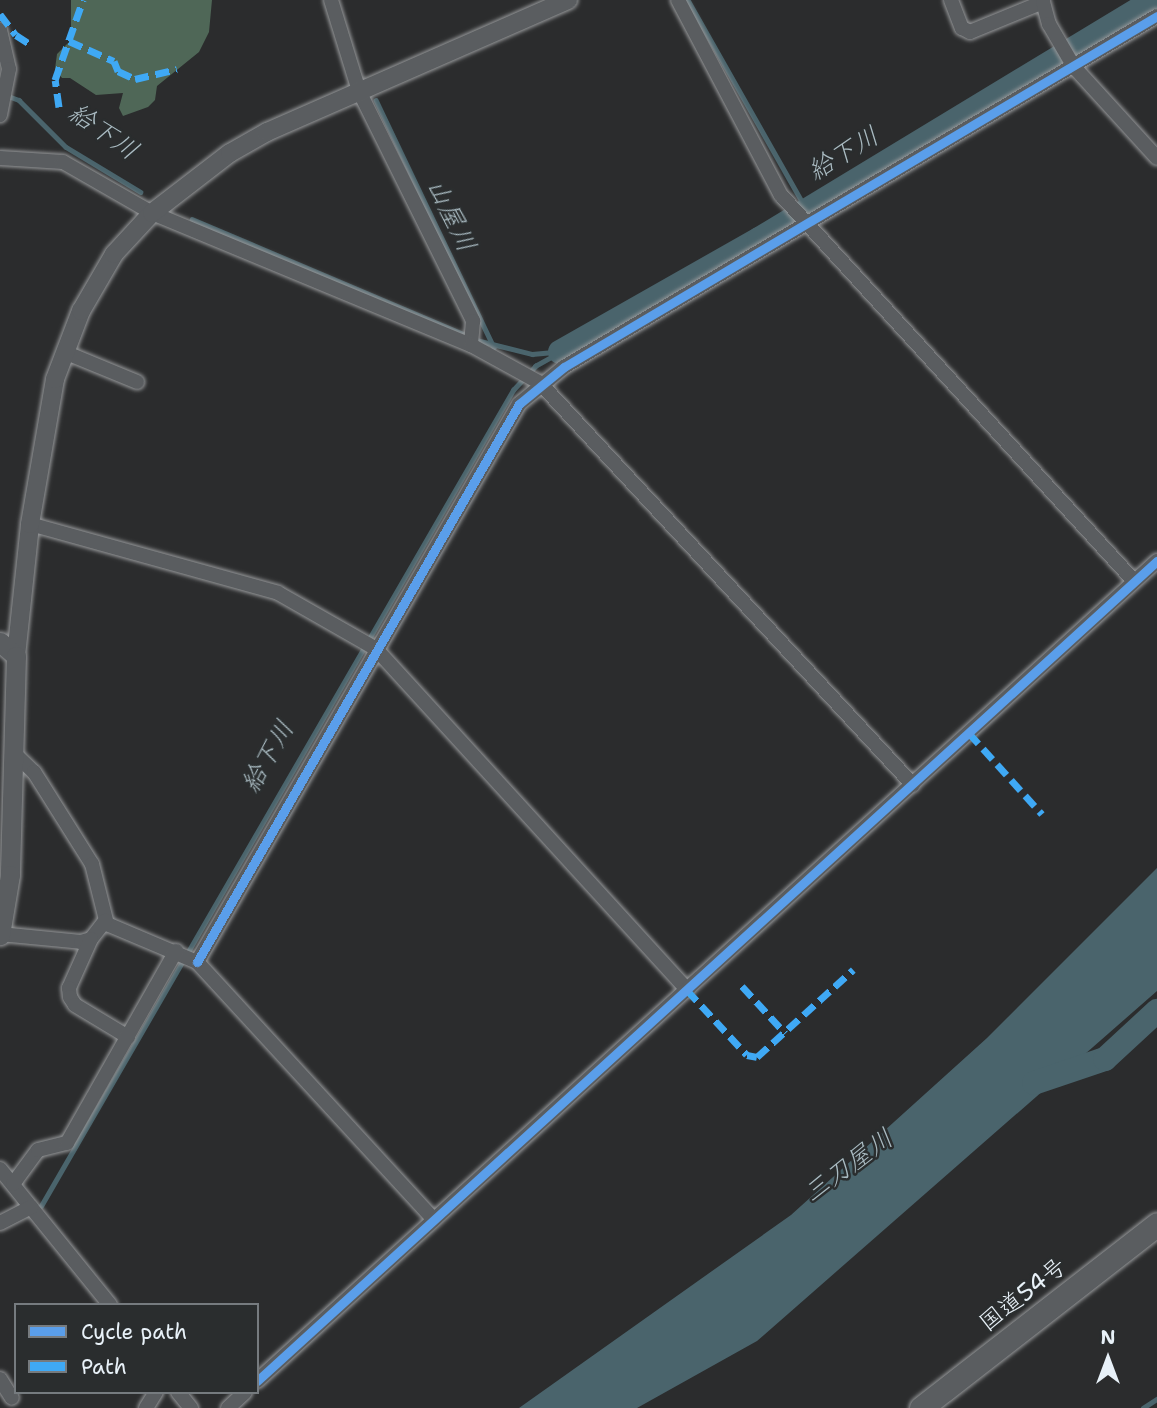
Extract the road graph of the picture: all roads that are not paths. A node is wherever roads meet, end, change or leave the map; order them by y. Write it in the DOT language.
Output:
graph roads {
  1 [pos="331,0"];
  2 [pos="678,0"];
  3 [pos="951,0"];
  4 [pos="565,1"];
  5 [pos="1044,1"];
  6 [pos="1157,16"];
  7 [pos="0,30"];
  8 [pos="1074,67"];
  9 [pos="359,91"];
  10 [pos="3,102"];
  11 [pos="0,158"];
  12 [pos="1157,158"];
  13 [pos="152,213"];
  14 [pos="806,222"];
  15 [pos="473,340"];
  16 [pos="64,352"];
  17 [pos="137,382"];
  18 [pos="537,382"];
  19 [pos="30,524"];
  20 [pos="1157,561"];
  21 [pos="1134,581"];
  22 [pos="0,642"];
  23 [pos="370,645"];
  24 [pos="16,656"];
  25 [pos="14,753"];
  26 [pos="913,785"];
  27 [pos="104,921"];
  28 [pos="0,934"];
  29 [pos="91,939"];
  30 [pos="186,956"];
  31 [pos="687,990"];
  32 [pos="128,1037"];
  33 [pos="0,1169"];
  34 [pos="13,1184"];
  35 [pos="31,1207"];
  36 [pos="434,1220"];
  37 [pos="0,1223"];
  38 [pos="1157,1224"];
  39 [pos="108,1303"];
  40 [pos="0,1379"];
  41 [pos="259,1379"];
  42 [pos="180,1394"];
  43 [pos="243,1394"];
  44 [pos="12,1398"];
  45 [pos="191,1408"];
  46 [pos="228,1408"];
  47 [pos="921,1408"];
  1 -- 9 [label="street"];
  2 -- 14 [label="street"];
  3 -- 5 [label="street"];
  4 -- 9 [label="street"];
  5 -- 8 [label="street"];
  6 -- 8 [label="street"];
  7 -- 10 [label="street"];
  8 -- 12 [label="street"];
  8 -- 14 [label="street"];
  9 -- 13 [label="street"];
  9 -- 15 [label="street"];
  11 -- 13 [label="street"];
  13 -- 15 [label="street"];
  13 -- 16 [label="street"];
  14 -- 18 [label="street"];
  14 -- 21 [label="street"];
  15 -- 18 [label="street"];
  16 -- 17 [label="street"];
  16 -- 19 [label="street"];
  18 -- 23 [label="street"];
  18 -- 26 [label="street"];
  19 -- 23 [label="street"];
  19 -- 24 [label="street"];
  20 -- 21 [label="street"];
  21 -- 26 [label="street"];
  22 -- 24 [label="main road"];
  23 -- 30 [label="street"];
  23 -- 31 [label="street"];
  24 -- 25 [label="main road"];
  25 -- 27 [label="street"];
  25 -- 28 [label="main road"];
  26 -- 31 [label="street"];
  27 -- 29 [label="street"];
  27 -- 30 [label="street"];
  28 -- 29 [label="street"];
  29 -- 32 [label="street"];
  30 -- 32 [label="street"];
  30 -- 36 [label="street"];
  31 -- 36 [label="street"];
  32 -- 34 [label="street"];
  33 -- 34 [label="street"];
  34 -- 35 [label="street"];
  35 -- 37 [label="street"];
  35 -- 39 [label="street"];
  36 -- 41 [label="street"];
  38 -- 47 [label="highway, 国道54号"];
  40 -- 44 [label="street"];
  42 -- 45 [label="street"];
  43 -- 46 [label="street"];
}
